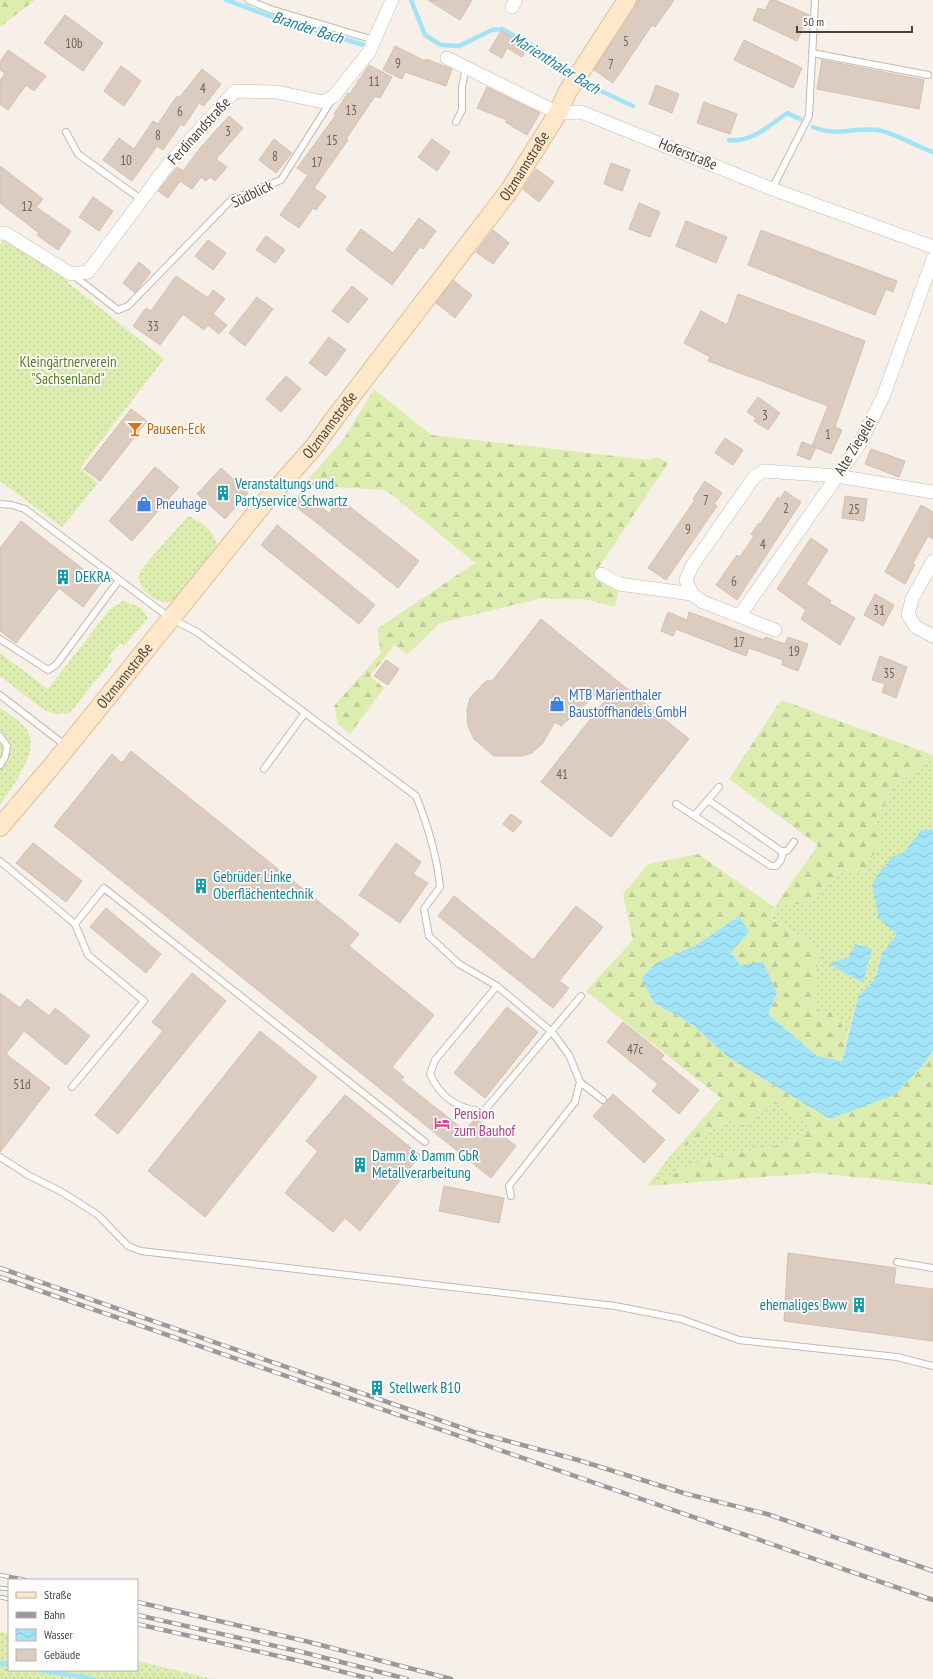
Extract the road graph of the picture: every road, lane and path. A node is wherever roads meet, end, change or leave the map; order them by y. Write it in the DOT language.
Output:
graph roads {
  1 [pos="248,0"];
  2 [pos="392,0"];
  3 [pos="627,0"];
  4 [pos="815,0"];
  5 [pos="374,40"];
  6 [pos="812,53"];
  7 [pos="447,58"];
  8 [pos="466,67"];
  9 [pos="928,75"];
  10 [pos="334,96"];
  11 [pos="558,112"];
  12 [pos="456,122"];
  13 [pos="66,132"];
  14 [pos="772,189"];
  15 [pos="142,200"];
  16 [pos="0,233"];
  17 [pos="933,247"];
  18 [pos="933,259"];
  19 [pos="71,274"];
  20 [pos="837,476"];
  21 [pos="933,492"];
  22 [pos="0,504"];
  23 [pos="933,560"];
  24 [pos="601,574"];
  25 [pos="119,580"];
  26 [pos="692,594"];
  27 [pos="740,615"];
  28 [pos="170,618"];
  29 [pos="775,630"];
  30 [pos="933,636"];
  31 [pos="0,639"];
  32 [pos="0,695"];
  33 [pos="305,714"];
  34 [pos="0,736"];
  35 [pos="67,747"];
  36 [pos="0,765"];
  37 [pos="264,769"];
  38 [pos="719,787"];
  39 [pos="708,800"];
  40 [pos="676,804"];
  41 [pos="694,816"];
  42 [pos="0,828"];
  43 [pos="794,842"];
  44 [pos="784,852"];
  45 [pos="0,861"];
  46 [pos="74,924"];
  47 [pos="497,986"];
  48 [pos="581,996"];
  49 [pos="552,1032"];
  50 [pos="580,1082"];
  51 [pos="72,1087"];
  52 [pos="603,1100"];
  53 [pos="425,1142"];
  54 [pos="0,1157"];
  55 [pos="511,1196"];
  56 [pos="897,1262"];
  57 [pos="933,1268"];
  58 [pos="933,1366"];
  1 -- 5 [label="lane"];
  2 -- 5 [label="street"];
  3 -- 11 [label="main road, Olzmannstraße"];
  4 -- 6 [label="lane"];
  5 -- 10 [label="street"];
  6 -- 9 [label="lane"];
  6 -- 14 [label="lane"];
  7 -- 8 [label="street, Hoferstraße"];
  8 -- 11 [label="street, Hoferstraße"];
  8 -- 12 [label="lane"];
  10 -- 15 [label="street, Ferdinandstraße"];
  10 -- 19 [label="lane, Südblick"];
  11 -- 14 [label="street, Hoferstraße"];
  11 -- 28 [label="main road, Olzmannstraße"];
  13 -- 15 [label="lane"];
  14 -- 17 [label="street, Hoferstraße"];
  15 -- 19 [label="street, Ferdinandstraße"];
  16 -- 19 [label="street"];
  18 -- 20 [label="street, Alte Ziegelei"];
  20 -- 21 [label="street"];
  20 -- 26 [label="street"];
  20 -- 27 [label="street, Alte Ziegelei"];
  22 -- 25 [label="lane"];
  23 -- 30 [label="street"];
  24 -- 26 [label="street"];
  25 -- 28 [label="lane"];
  25 -- 31 [label="lane"];
  26 -- 27 [label="street"];
  27 -- 29 [label="street"];
  28 -- 33 [label="lane"];
  28 -- 35 [label="main road, Olzmannstraße"];
  32 -- 35 [label="lane"];
  33 -- 37 [label="lane"];
  33 -- 47 [label="lane"];
  34 -- 36 [label="lane"];
  35 -- 42 [label="main road, Olzmannstraße"];
  38 -- 39 [label="lane"];
  39 -- 41 [label="lane"];
  39 -- 44 [label="lane"];
  40 -- 41 [label="lane"];
  41 -- 44 [label="lane"];
  43 -- 44 [label="lane"];
  45 -- 46 [label="lane"];
  46 -- 51 [label="lane"];
  46 -- 53 [label="lane"];
  47 -- 49 [label="lane"];
  47 -- 49 [label="lane"];
  48 -- 49 [label="lane"];
  49 -- 50 [label="lane"];
  50 -- 52 [label="lane"];
  50 -- 55 [label="lane"];
  54 -- 58 [label="lane"];
  56 -- 57 [label="lane"];
}
